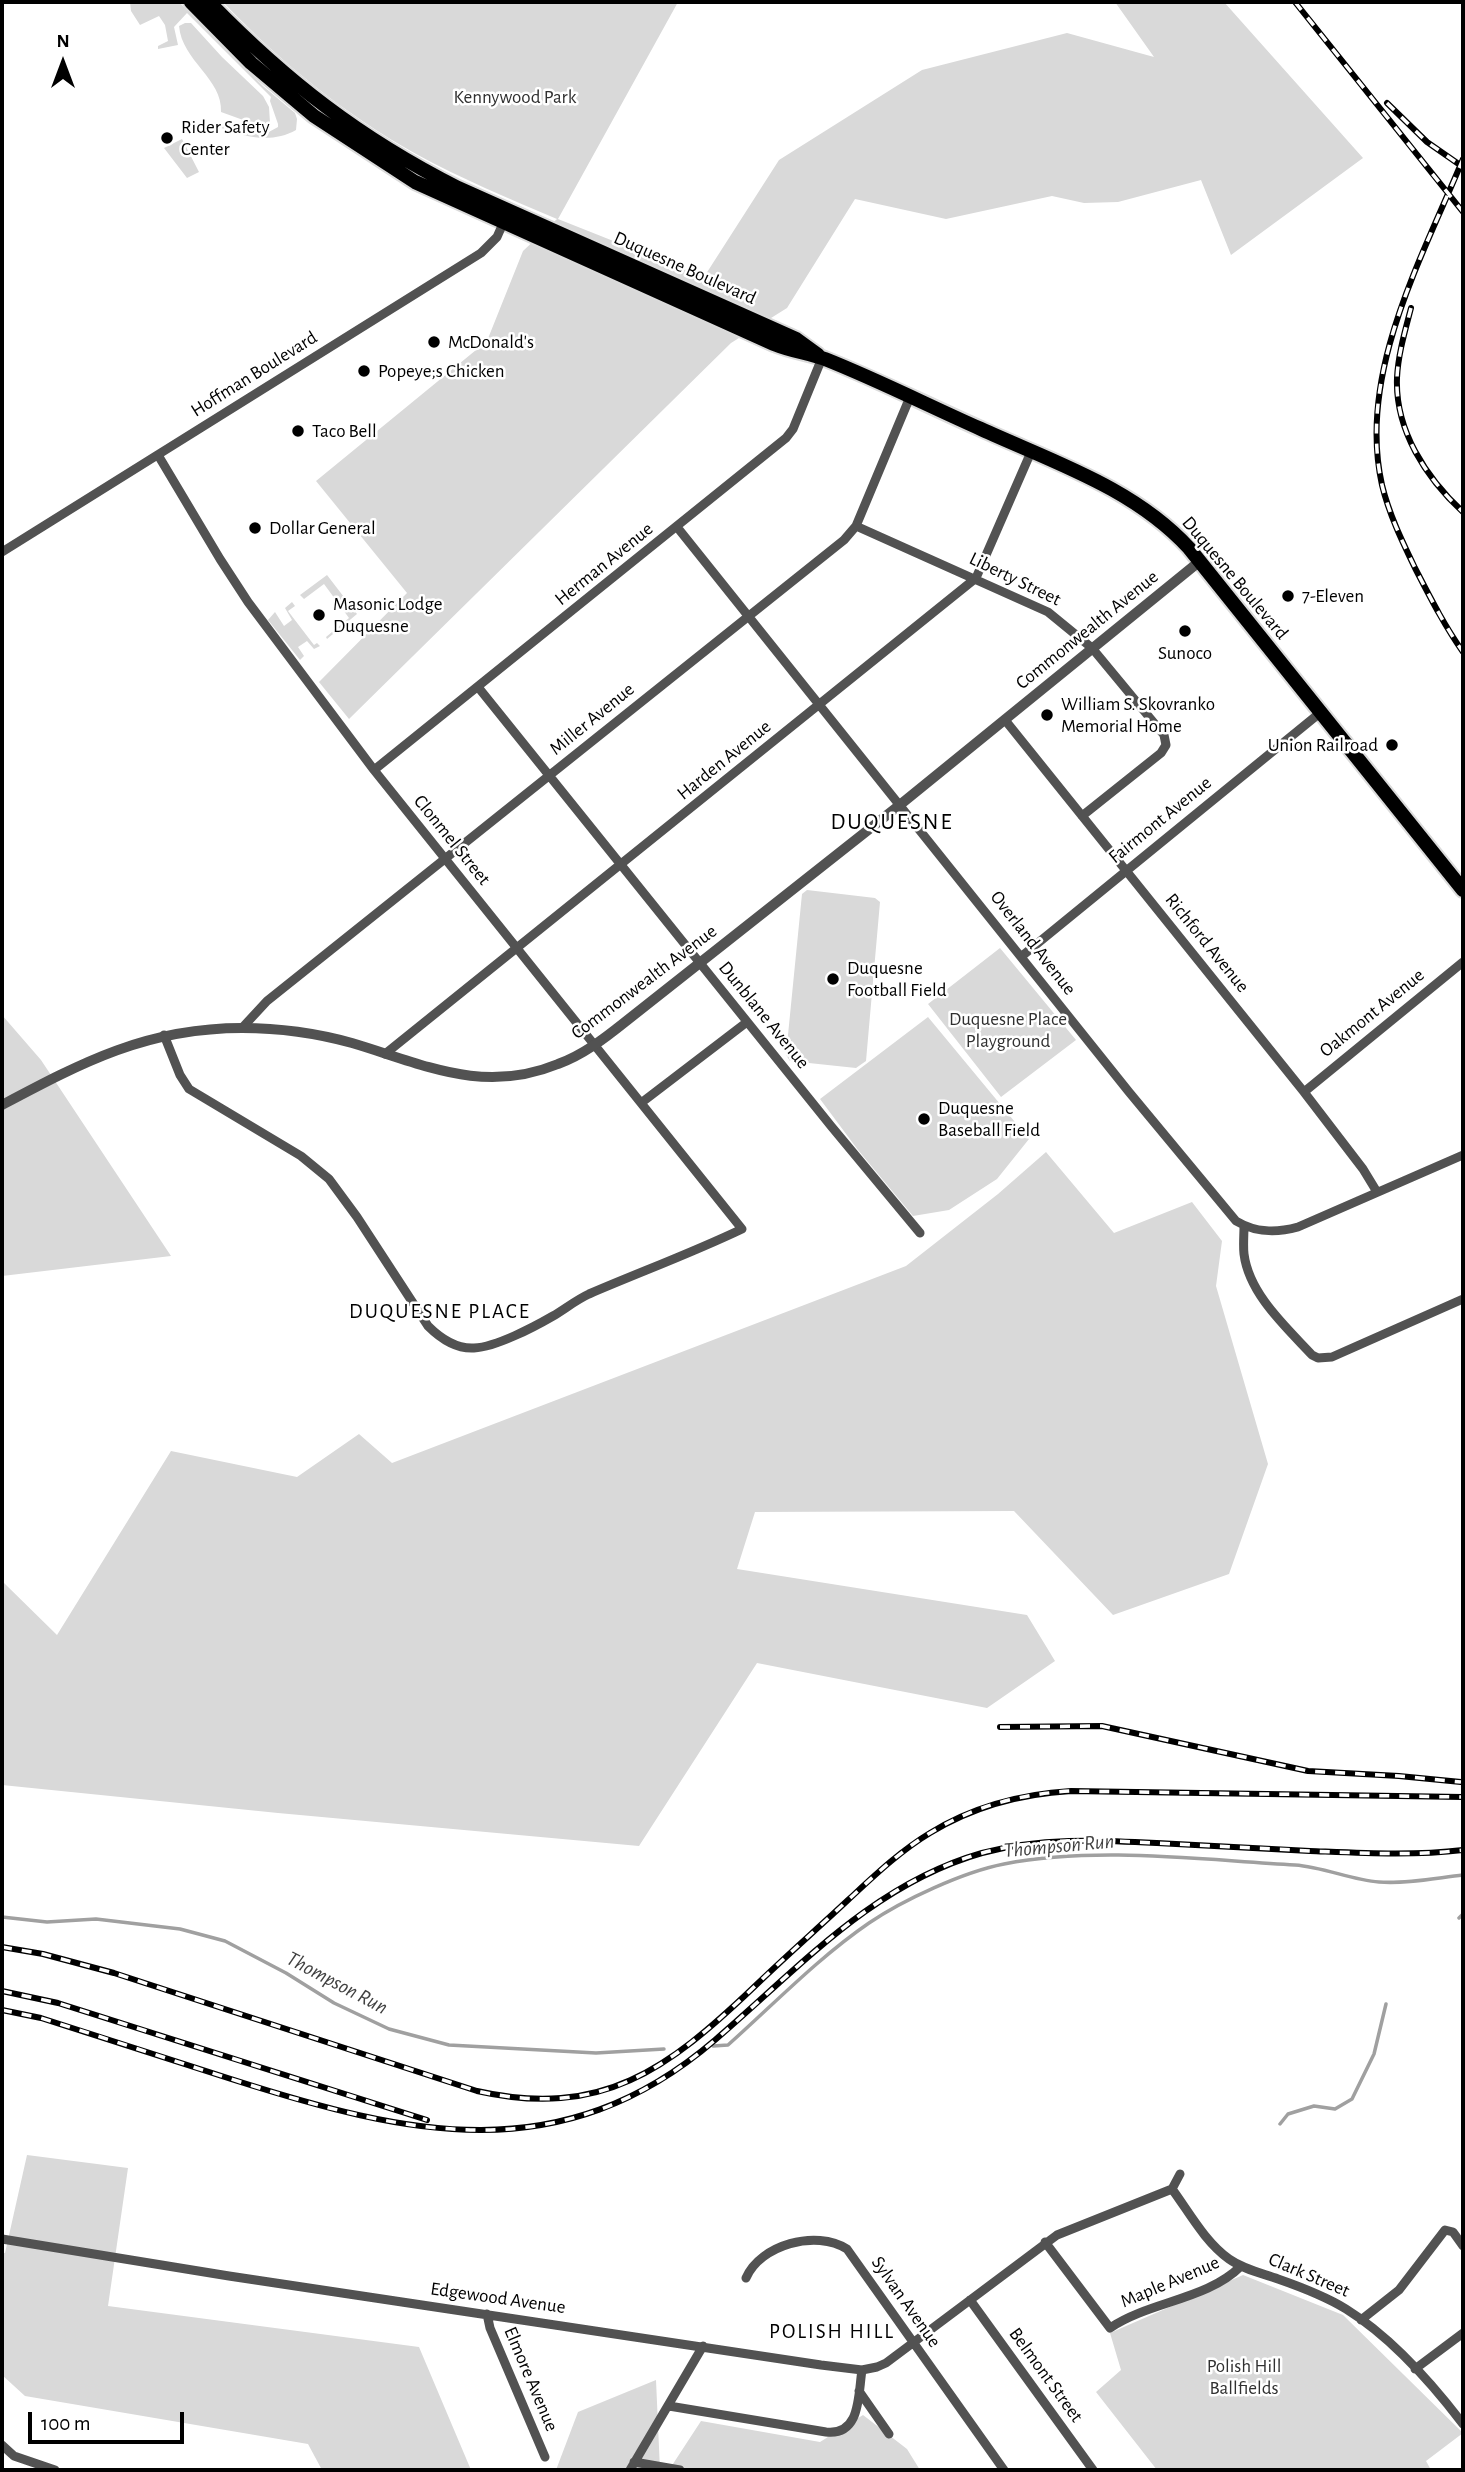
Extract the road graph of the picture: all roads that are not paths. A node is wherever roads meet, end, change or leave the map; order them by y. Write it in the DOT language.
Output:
graph roads {
  1 [pos="191,2"];
  2 [pos="209,2"];
  3 [pos="506,217"];
  4 [pos="822,358"];
  5 [pos="909,397"];
  6 [pos="1031,452"];
  7 [pos="158,455"];
  8 [pos="856,526"];
  9 [pos="677,527"];
  10 [pos="2,552"];
  11 [pos="1200,561"];
  12 [pos="976,578"];
  13 [pos="748,615"];
  14 [pos="1092,648"];
  15 [pos="478,687"];
  16 [pos="821,705"];
  17 [pos="1321,712"];
  18 [pos="1005,720"];
  19 [pos="374,770"];
  20 [pos="549,776"];
  21 [pos="901,804"];
  22 [pos="1082,816"];
  23 [pos="445,860"];
  24 [pos="621,864"];
  25 [pos="1125,870"];
  26 [pos="1463,890"];
  27 [pos="517,947"];
  28 [pos="1021,956"];
  29 [pos="700,962"];
  30 [pos="1463,962"];
  31 [pos="747,1022"];
  32 [pos="242,1028"];
  33 [pos="164,1035"];
  34 [pos="595,1044"];
  35 [pos="385,1054"];
  36 [pos="1304,1092"];
  37 [pos="641,1103"];
  38 [pos="2,1105"];
  39 [pos="1463,1155"];
  40 [pos="1377,1192"];
  41 [pos="1244,1226"];
  42 [pos="920,1233"];
  43 [pos="1463,1299"];
  44 [pos="1180,2174"];
  45 [pos="1171,2189"];
  46 [pos="2,2239"];
  47 [pos="1045,2242"];
  48 [pos="1463,2246"];
  49 [pos="1241,2266"];
  50 [pos="746,2278"];
  51 [pos="970,2300"];
  52 [pos="487,2314"];
  53 [pos="1361,2320"];
  54 [pos="1463,2333"];
  55 [pos="913,2343"];
  56 [pos="703,2346"];
  57 [pos="1415,2369"];
  58 [pos="862,2370"];
  59 [pos="859,2391"];
  60 [pos="669,2406"];
  61 [pos="1463,2424"];
  62 [pos="889,2434"];
  63 [pos="2,2445"];
  64 [pos="545,2457"];
  65 [pos="632,2466"];
  66 [pos="55,2470"];
  67 [pos="680,2470"];
  68 [pos="1004,2470"];
  69 [pos="1093,2470"];
  1 -- 3 [label="main road"];
  2 -- 3 [label="main road"];
  3 -- 4 [label="main road, Duquesne Boulevard"];
  3 -- 7 [label="street, Hoffman Boulevard"];
  4 -- 5 [label="main road, Duquesne Boulevard"];
  4 -- 9 [label="street, Herman Avenue"];
  5 -- 6 [label="main road, Duquesne Boulevard"];
  5 -- 8 [label="street, Miller Avenue"];
  6 -- 11 [label="main road, Duquesne Boulevard"];
  6 -- 12 [label="street, Harden Avenue"];
  7 -- 10 [label="street, Hoffman Boulevard"];
  7 -- 19 [label="street, Clonmel Street"];
  8 -- 12 [label="street, Liberty Street"];
  8 -- 13 [label="street, Miller Avenue"];
  9 -- 13 [label="street, Overland Avenue"];
  9 -- 15 [label="street, Herman Avenue"];
  11 -- 14 [label="street, Commonwealth Avenue"];
  11 -- 17 [label="main road, Duquesne Boulevard"];
  12 -- 14 [label="street, Liberty Street"];
  12 -- 16 [label="street, Harden Avenue"];
  13 -- 16 [label="street, Overland Avenue"];
  13 -- 20 [label="street, Miller Avenue"];
  14 -- 18 [label="street, Commonwealth Avenue"];
  14 -- 22 [label="street, Liberty Street"];
  15 -- 19 [label="street, Herman Avenue"];
  15 -- 20 [label="street, Dunblane Avenue"];
  16 -- 21 [label="street, Overland Avenue"];
  16 -- 24 [label="street, Harden Avenue"];
  17 -- 25 [label="street, Fairmont Avenue"];
  17 -- 26 [label="main road, Duquesne Boulevard"];
  18 -- 21 [label="street, Commonwealth Avenue"];
  18 -- 22 [label="street, Richford Avenue"];
  19 -- 23 [label="street, Clonmel Street"];
  20 -- 23 [label="street, Miller Avenue"];
  20 -- 24 [label="street, Dunblane Avenue"];
  21 -- 28 [label="street, Overland Avenue"];
  21 -- 29 [label="street, Commonwealth Avenue"];
  22 -- 25 [label="street, Richford Avenue"];
  23 -- 27 [label="street, Clonmel Street"];
  23 -- 32 [label="street, Miller Avenue"];
  24 -- 27 [label="street, Harden Avenue"];
  24 -- 29 [label="street, Dunblane Avenue"];
  25 -- 28 [label="street, Fairmont Avenue"];
  25 -- 36 [label="street, Richford Avenue"];
  27 -- 34 [label="street, Clonmel Street"];
  27 -- 35 [label="street, Harden Avenue"];
  28 -- 41 [label="street, Overland Avenue"];
  29 -- 31 [label="street, Dunblane Avenue"];
  29 -- 34 [label="street, Commonwealth Avenue"];
  30 -- 36 [label="street, Oakmont Avenue"];
  31 -- 37 [label="street"];
  31 -- 42 [label="street, Dunblane Avenue"];
  32 -- 33 [label="street, Commonwealth Avenue"];
  32 -- 35 [label="street, Commonwealth Avenue"];
  33 -- 37 [label="street, Clonmel Street"];
  33 -- 38 [label="street, Commonwealth Avenue"];
  34 -- 35 [label="street, Commonwealth Avenue"];
  34 -- 37 [label="street, Clonmel Street"];
  36 -- 40 [label="street, Richford Avenue"];
  39 -- 40 [label="street"];
  40 -- 41 [label="street"];
  41 -- 43 [label="street"];
  44 -- 45 [label="street"];
  45 -- 47 [label="street"];
  45 -- 49 [label="street, Clark Street"];
  46 -- 52 [label="street, Edgewood Avenue"];
  47 -- 49 [label="street, Maple Avenue"];
  47 -- 51 [label="street"];
  48 -- 53 [label="street"];
  49 -- 53 [label="street, Clark Street"];
  50 -- 55 [label="street, Sylvan Avenue"];
  51 -- 55 [label="street"];
  51 -- 69 [label="street, Belmont Street"];
  52 -- 56 [label="street, Edgewood Avenue"];
  52 -- 64 [label="street, Elmore Avenue"];
  53 -- 57 [label="street, Clark Street"];
  54 -- 57 [label="street"];
  55 -- 58 [label="street"];
  55 -- 68 [label="street, Sylvan Avenue"];
  56 -- 58 [label="street, Edgewood Avenue"];
  56 -- 60 [label="street"];
  57 -- 61 [label="street, Clark Street"];
  58 -- 59 [label="street"];
  59 -- 60 [label="street"];
  59 -- 62 [label="street"];
  60 -- 65 [label="street"];
  63 -- 66 [label="street"];
  65 -- 67 [label="street"];
}
